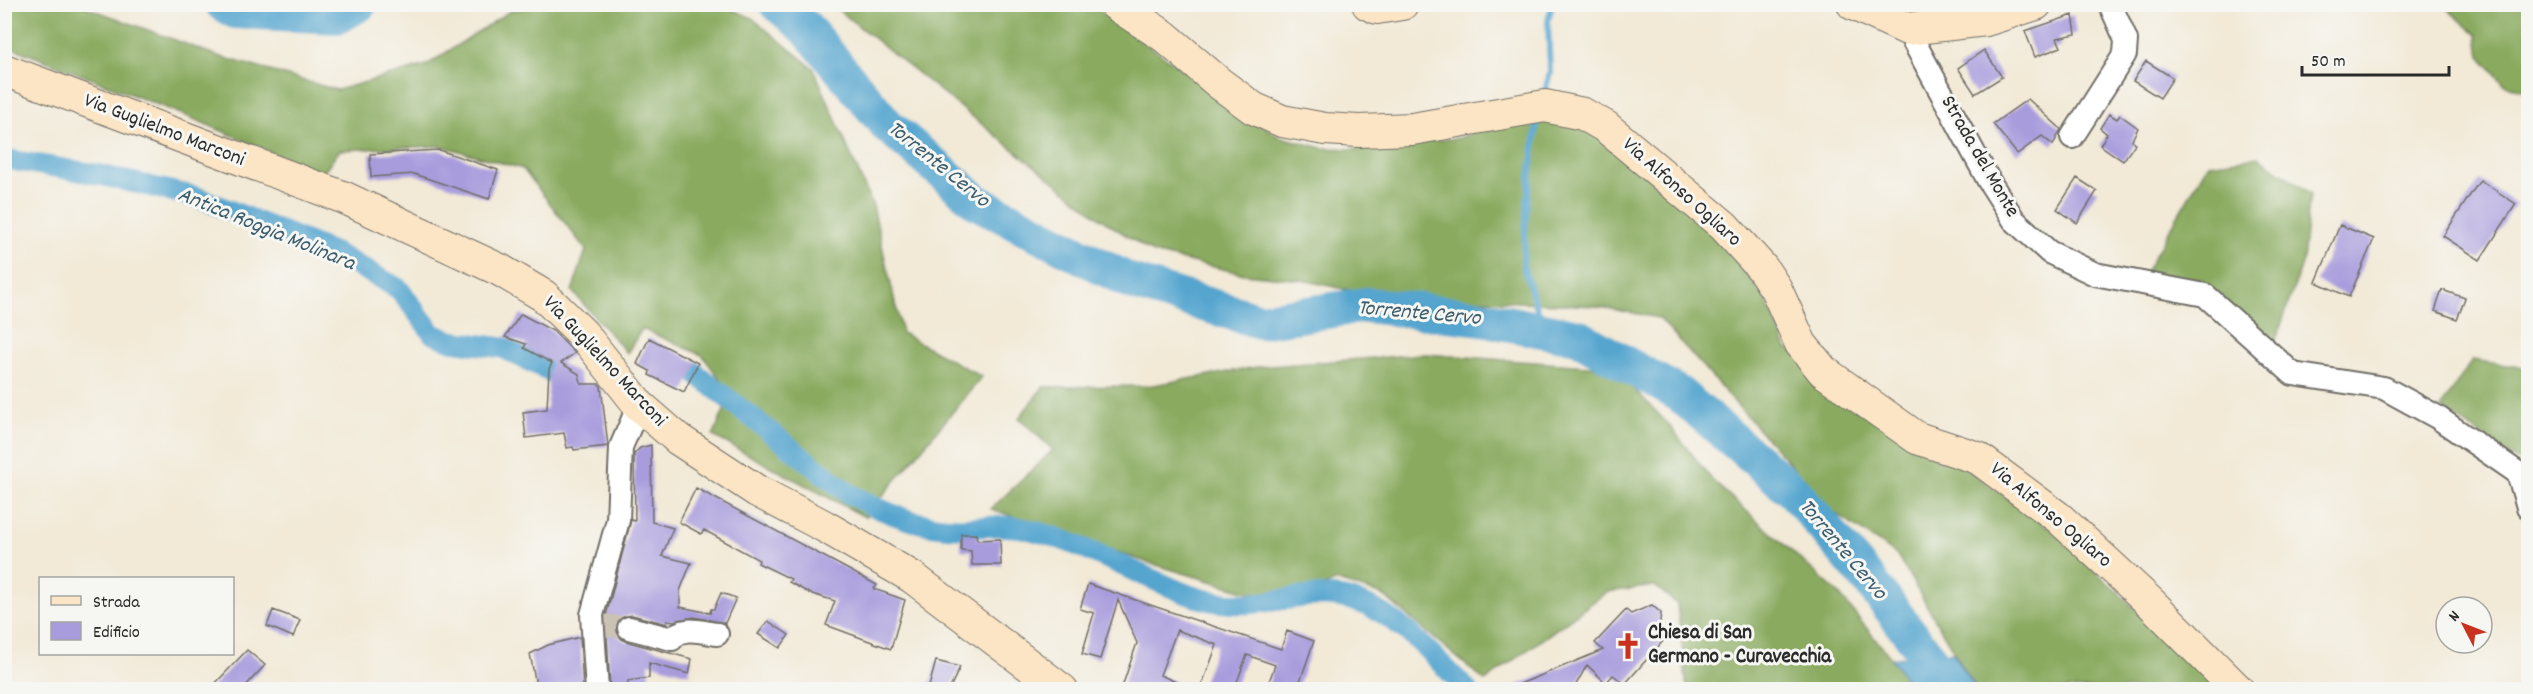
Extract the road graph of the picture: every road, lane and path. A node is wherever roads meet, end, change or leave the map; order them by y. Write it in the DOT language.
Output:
graph roads {
  1 [pos="1116,4"];
  2 [pos="1368,4"];
  3 [pos="1402,4"];
  4 [pos="1854,4"];
  5 [pos="2036,4"];
  6 [pos="2110,4"];
  7 [pos="1907,28"];
  8 [pos="4,70"];
  9 [pos="2072,137"];
  10 [pos="639,405"];
  11 [pos="2523,479"];
  12 [pos="2529,507"];
  13 [pos="629,628"];
  14 [pos="717,634"];
  15 [pos="597,690"];
  16 [pos="1062,690"];
  17 [pos="2238,690"];
  1 -- 17 [label="street, Via Alfonso Ogliaro"];
  2 -- 3 [label="street"];
  4 -- 7 [label="street"];
  5 -- 7 [label="street"];
  6 -- 9 [label="street"];
  7 -- 11 [label="street, Strada del Monte"];
  8 -- 10 [label="street, Via Guglielmo Marconi"];
  10 -- 15 [label="street"];
  10 -- 16 [label="street, Via Guglielmo Marconi"];
  11 -- 12 [label="street, Strada del Monte"];
  13 -- 14 [label="street"];
}
